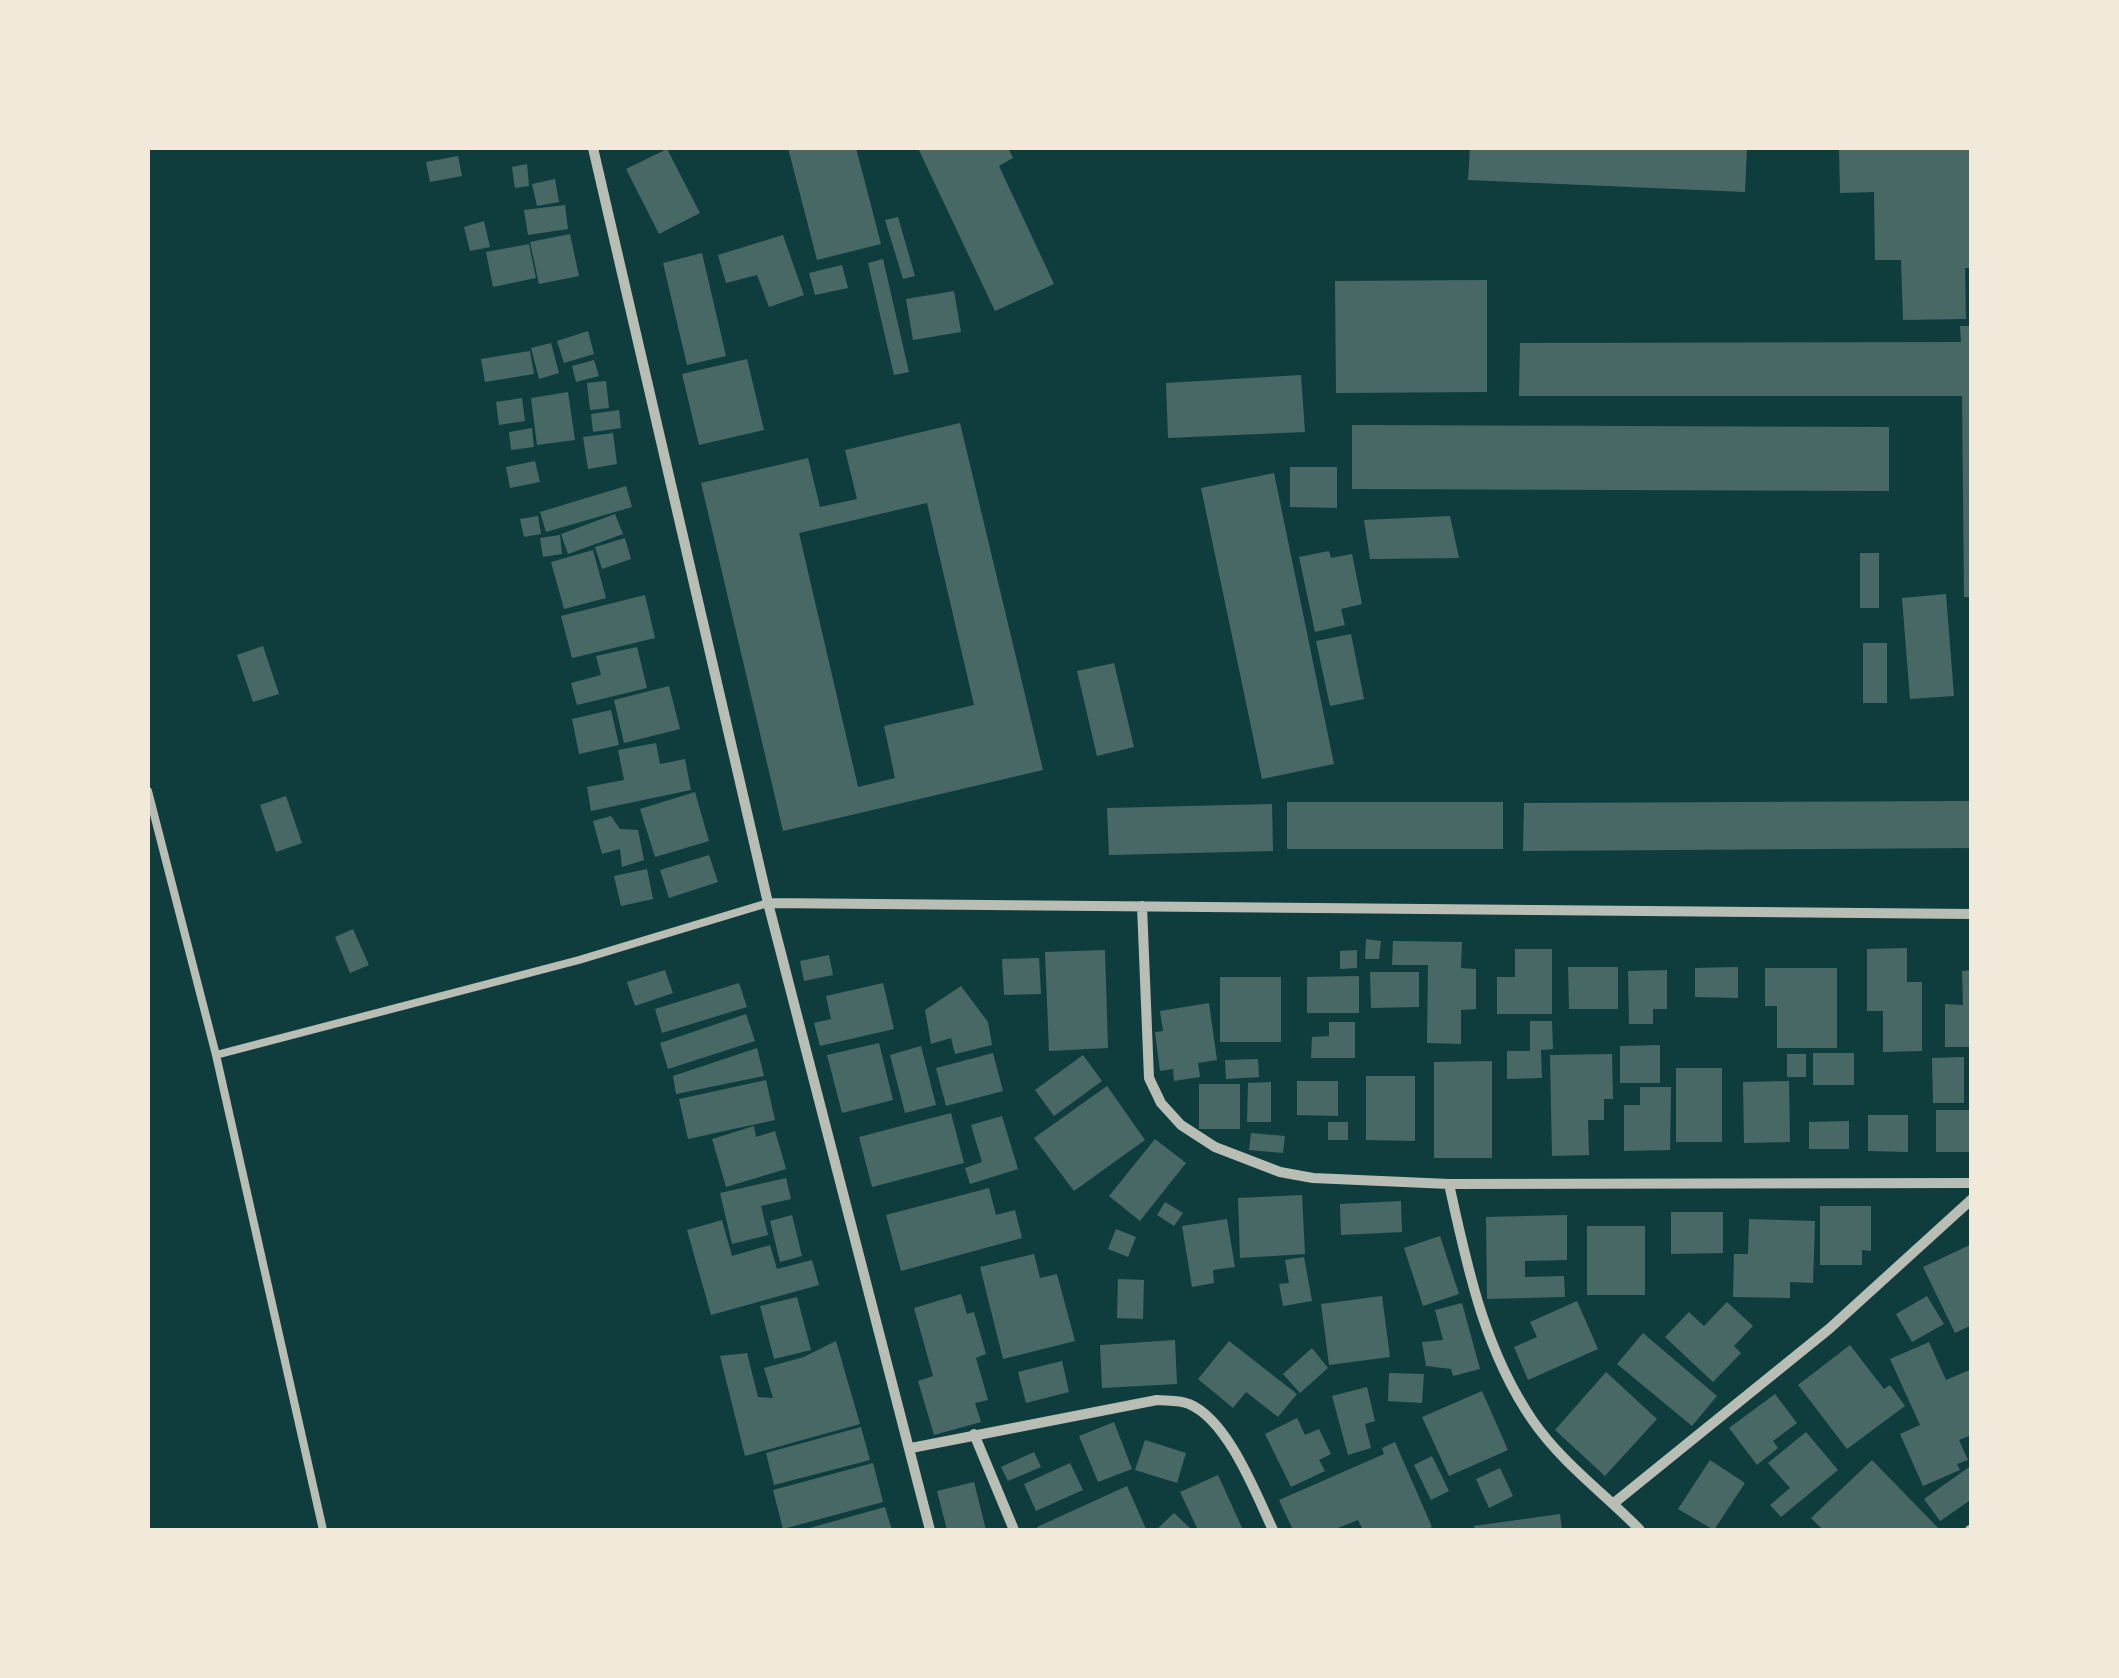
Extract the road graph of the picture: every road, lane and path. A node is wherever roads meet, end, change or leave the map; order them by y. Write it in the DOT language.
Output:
graph roads {
  1 [pos="593,148"];
  2 [pos="148,791"];
  3 [pos="768,903"];
  4 [pos="1142,906"];
  5 [pos="1972,914"];
  6 [pos="216,1055"];
  7 [pos="1972,1183"];
  8 [pos="1449,1184"];
  9 [pos="1972,1199"];
  10 [pos="974,1434"];
  11 [pos="911,1448"];
  12 [pos="1614,1503"];
  13 [pos="323,1530"];
  14 [pos="930,1530"];
  15 [pos="1014,1530"];
  16 [pos="1273,1530"];
  17 [pos="1640,1530"];
  1 -- 3 [label="street"];
  2 -- 6 [label="lane"];
  3 -- 4 [label="street"];
  3 -- 6 [label="lane"];
  3 -- 11 [label="street"];
  4 -- 5 [label="street"];
  4 -- 8 [label="street"];
  6 -- 13 [label="lane"];
  7 -- 8 [label="street"];
  8 -- 12 [label="street"];
  9 -- 12 [label="street"];
  10 -- 11 [label="street"];
  10 -- 15 [label="street"];
  10 -- 16 [label="street"];
  11 -- 14 [label="street"];
  12 -- 17 [label="street"];
}
